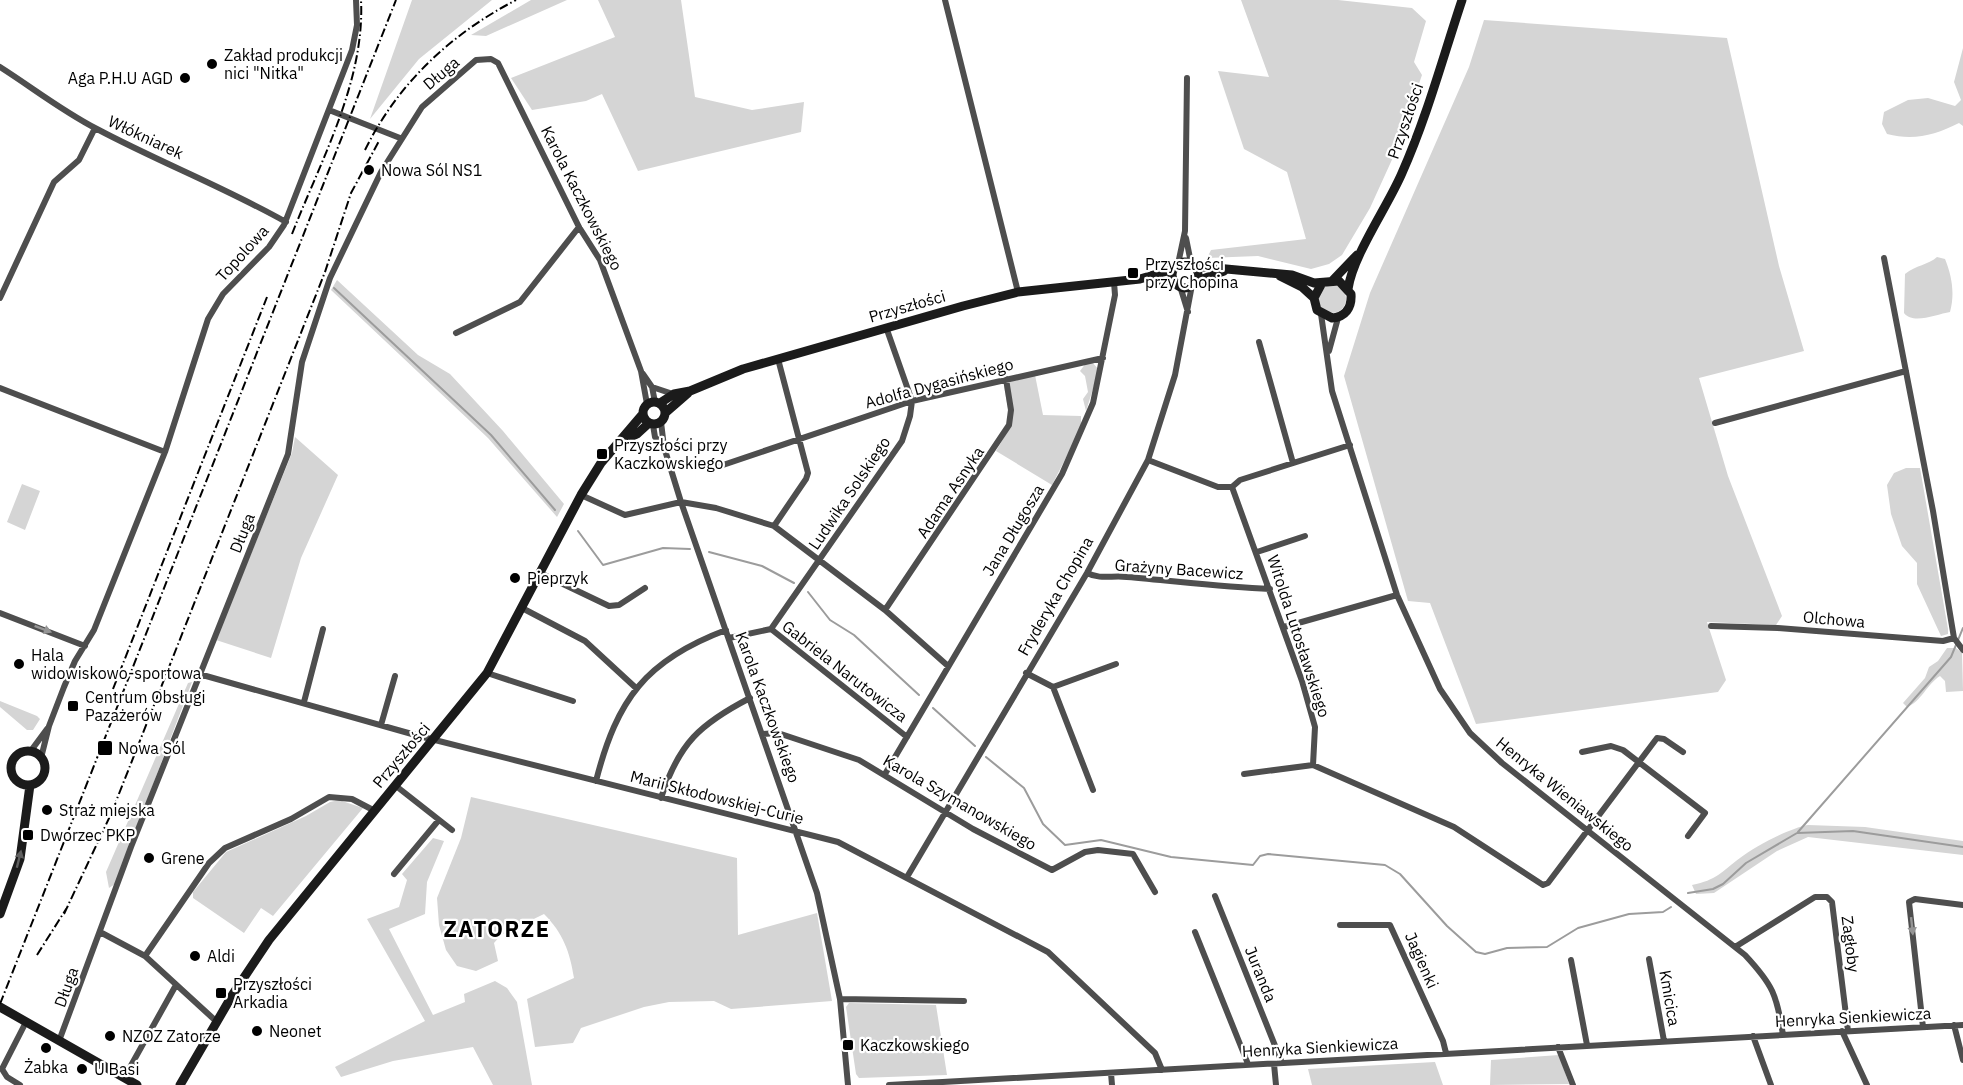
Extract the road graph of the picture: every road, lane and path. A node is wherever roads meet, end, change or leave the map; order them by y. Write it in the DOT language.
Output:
graph roads {
  1 [pos="356,0"];
  2 [pos="945,0"];
  3 [pos="1462,0"];
  4 [pos="476,60"];
  5 [pos="0,67"];
  6 [pos="1187,78"];
  7 [pos="329,110"];
  8 [pos="95,128"];
  9 [pos="400,138"];
  10 [pos="286,222"];
  11 [pos="579,227"];
  12 [pos="1185,231"];
  13 [pos="1365,246"];
  14 [pos="1884,258"];
  15 [pos="1192,265"];
  16 [pos="1176,266"];
  17 [pos="1227,270"];
  18 [pos="1275,273"];
  19 [pos="1140,279"];
  20 [pos="1333,280"];
  21 [pos="1114,282"];
  22 [pos="1194,283"];
  23 [pos="1322,283"];
  24 [pos="1178,285"];
  25 [pos="1348,289"];
  26 [pos="1018,292"];
  27 [pos="0,298"];
  28 [pos="1314,298"];
  29 [pos="1189,312"];
  30 [pos="1321,314"];
  31 [pos="1338,318"];
  32 [pos="886,327"];
  33 [pos="456,333"];
  34 [pos="1259,342"];
  35 [pos="1103,358"];
  36 [pos="778,359"];
  37 [pos="1328,360"];
  38 [pos="641,371"];
  39 [pos="1906,371"];
  40 [pos="1006,379"];
  41 [pos="652,387"];
  42 [pos="0,388"];
  43 [pos="690,391"];
  44 [pos="674,394"];
  45 [pos="912,401"];
  46 [pos="654,403"];
  47 [pos="654,420"];
  48 [pos="1715,423"];
  49 [pos="637,434"];
  50 [pos="656,437"];
  51 [pos="801,439"];
  52 [pos="620,442"];
  53 [pos="1350,445"];
  54 [pos="664,447"];
  55 [pos="165,452"];
  56 [pos="1148,460"];
  57 [pos="1293,463"];
  58 [pos="717,467"];
  59 [pos="1232,487"];
  60 [pos="581,495"];
  61 [pos="681,502"];
  62 [pos="774,526"];
  63 [pos="1305,536"];
  64 [pos="1257,552"];
  65 [pos="821,559"];
  66 [pos="540,573"];
  67 [pos="1087,573"];
  68 [pos="645,588"];
  69 [pos="1270,589"];
  70 [pos="1397,595"];
  71 [pos="522,608"];
  72 [pos="885,610"];
  73 [pos="0,613"];
  74 [pos="1711,626"];
  75 [pos="1284,627"];
  76 [pos="323,629"];
  77 [pos="771,629"];
  78 [pos="726,630"];
  79 [pos="729,638"];
  80 [pos="1954,638"];
  81 [pos="86,646"];
  82 [pos="1963,650"];
  83 [pos="1116,664"];
  84 [pos="948,666"];
  85 [pos="487,673"];
  86 [pos="1026,673"];
  87 [pos="199,674"];
  88 [pos="395,676"];
  89 [pos="1053,687"];
  90 [pos="636,688"];
  91 [pos="750,698"];
  92 [pos="573,701"];
  93 [pos="304,702"];
  94 [pos="381,724"];
  95 [pos="48,729"];
  96 [pos="763,734"];
  97 [pos="907,736"];
  98 [pos="434,739"];
  99 [pos="30,752"];
  100 [pos="1582,752"];
  101 [pos="1683,752"];
  102 [pos="41,758"];
  103 [pos="1641,761"];
  104 [pos="11,765"];
  105 [pos="1313,765"];
  106 [pos="0,767"];
  107 [pos="885,774"];
  108 [pos="1244,774"];
  109 [pos="597,781"];
  110 [pos="30,785"];
  111 [pos="396,786"];
  112 [pos="1093,790"];
  113 [pos="661,798"];
  114 [pos="945,810"];
  115 [pos="375,811"];
  116 [pos="438,820"];
  117 [pos="452,830"];
  118 [pos="1589,831"];
  119 [pos="798,832"];
  120 [pos="1688,836"];
  121 [pos="394,874"];
  122 [pos="907,878"];
  123 [pos="1155,892"];
  124 [pos="1215,896"];
  125 [pos="1963,905"];
  126 [pos="0,914"];
  127 [pos="1340,925"];
  128 [pos="100,932"];
  129 [pos="1195,932"];
  130 [pos="1735,947"];
  131 [pos="144,956"];
  132 [pos="1649,959"];
  133 [pos="1570,960"];
  134 [pos="176,985"];
  135 [pos="840,999"];
  136 [pos="964,1001"];
  137 [pos="0,1007"];
  138 [pos="26,1022"];
  139 [pos="216,1022"];
  140 [pos="1954,1025"];
  141 [pos="1963,1025"];
  142 [pos="1923,1027"];
  143 [pos="1845,1031"];
  144 [pos="1783,1035"];
  145 [pos="1753,1036"];
  146 [pos="59,1041"];
  147 [pos="1664,1041"];
  148 [pos="1587,1045"];
  149 [pos="1558,1047"];
  150 [pos="1446,1053"];
  151 [pos="1963,1060"];
  152 [pos="1282,1063"];
  153 [pos="1248,1064"];
  154 [pos="1274,1064"];
  155 [pos="1162,1070"];
  156 [pos="1111,1073"];
  157 [pos="1038,1077"];
  158 [pos="124,1078"];
  159 [pos="187,1081"];
  160 [pos="20,1085"];
  161 [pos="137,1085"];
  162 [pos="180,1085"];
  163 [pos="848,1085"];
  164 [pos="889,1085"];
  165 [pos="1039,1085"];
  166 [pos="1112,1085"];
  167 [pos="1276,1085"];
  168 [pos="1573,1085"];
  169 [pos="1771,1085"];
  170 [pos="1867,1085"];
  1 -- 7 [label="street, Topolowa"];
  2 -- 26 [label="street"];
  3 -- 13 [label="street, Przyszłości"];
  4 -- 9 [label="street, Długa"];
  4 -- 11 [label="street, Karola Kaczkowskiego"];
  5 -- 8 [label="street, Włókniarek"];
  6 -- 12 [label="street"];
  7 -- 9 [label="street"];
  7 -- 10 [label="street, Topolowa"];
  8 -- 10 [label="street, Włókniarek"];
  8 -- 27 [label="street"];
  9 -- 87 [label="street, Długa"];
  10 -- 55 [label="street, Topolowa"];
  11 -- 33 [label="street"];
  11 -- 38 [label="street, Karola Kaczkowskiego"];
  12 -- 15 [label="street"];
  12 -- 16 [label="street"];
  13 -- 20 [label="street, Przyszłości"];
  13 -- 25 [label="street, Przyszłości"];
  14 -- 39 [label="street"];
  15 -- 16 [label="street, Przyszłości"];
  15 -- 17 [label="street"];
  15 -- 22 [label="street"];
  16 -- 19 [label="street, Przyszłości"];
  16 -- 24 [label="street"];
  17 -- 18 [label="street"];
  17 -- 22 [label="street"];
  18 -- 23 [label="street"];
  18 -- 28 [label="street"];
  19 -- 21 [label="street, Przyszłości"];
  19 -- 24 [label="street, Przyszłości"];
  20 -- 23 [label="street"];
  20 -- 25 [label="street"];
  21 -- 26 [label="street, Przyszłości"];
  21 -- 35 [label="street, Jana Długosza"];
  22 -- 24 [label="street, Przyszłości"];
  22 -- 29 [label="street, Fryderyka Chopina"];
  23 -- 28 [label="street"];
  24 -- 29 [label="street"];
  25 -- 31 [label="street"];
  26 -- 32 [label="street, Przyszłości"];
  28 -- 30 [label="street"];
  29 -- 56 [label="street, Fryderyka Chopina"];
  30 -- 31 [label="street"];
  30 -- 37 [label="street, Henryka Wieniawskiego"];
  31 -- 37 [label="street, Henryka Wieniawskiego"];
  32 -- 36 [label="street, Przyszłości"];
  32 -- 45 [label="street"];
  34 -- 57 [label="street"];
  35 -- 40 [label="street, Adolfa Dygasińskiego"];
  35 -- 84 [label="street, Jana Długosza"];
  36 -- 43 [label="street, Przyszłości"];
  36 -- 51 [label="street"];
  37 -- 53 [label="street, Henryka Wieniawskiego"];
  38 -- 41 [label="street, Karola Kaczkowskiego"];
  38 -- 46 [label="street, Karola Kaczkowskiego"];
  39 -- 48 [label="street"];
  39 -- 80 [label="street"];
  40 -- 45 [label="street, Adolfa Dygasińskiego"];
  40 -- 72 [label="street, Adama Asnyka"];
  41 -- 44 [label="street"];
  41 -- 46 [label="street, Karola Kaczkowskiego"];
  42 -- 55 [label="street"];
  43 -- 44 [label="street"];
  43 -- 47 [label="street"];
  44 -- 46 [label="street"];
  45 -- 51 [label="street, Adolfa Dygasińskiego"];
  45 -- 65 [label="street, Ludwika Solskiego"];
  46 -- 47 [label="street"];
  46 -- 47 [label="street"];
  47 -- 49 [label="street"];
  47 -- 50 [label="street, Karola Kaczkowskiego"];
  47 -- 52 [label="street, Przyszłości"];
  47 -- 54 [label="street, Karola Kaczkowskiego"];
  49 -- 50 [label="street"];
  49 -- 52 [label="street"];
  50 -- 54 [label="street, Karola Kaczkowskiego"];
  51 -- 58 [label="street, Adolfa Dygasińskiego"];
  51 -- 62 [label="street"];
  52 -- 60 [label="street, Przyszłości"];
  53 -- 57 [label="street"];
  53 -- 70 [label="street, Henryka Wieniawskiego"];
  54 -- 61 [label="street, Karola Kaczkowskiego"];
  55 -- 81 [label="street, Topolowa"];
  56 -- 59 [label="street"];
  56 -- 67 [label="street, Fryderyka Chopina"];
  57 -- 59 [label="street"];
  59 -- 64 [label="street, Witolda Lutosławskiego"];
  60 -- 61 [label="street"];
  60 -- 66 [label="street, Przyszłości"];
  61 -- 62 [label="street"];
  61 -- 78 [label="street, Karola Kaczkowskiego"];
  62 -- 65 [label="street"];
  63 -- 64 [label="street, Witolda Lutosławskiego"];
  64 -- 69 [label="street, Witolda Lutosławskiego"];
  65 -- 72 [label="street"];
  65 -- 77 [label="street, Ludwika Solskiego"];
  66 -- 68 [label="street"];
  66 -- 71 [label="street, Przyszłości"];
  67 -- 69 [label="street, Grażyny Bacewicz"];
  67 -- 86 [label="street, Fryderyka Chopina"];
  69 -- 75 [label="street, Witolda Lutosławskiego"];
  70 -- 75 [label="street"];
  70 -- 118 [label="street, Henryka Wieniawskiego"];
  71 -- 85 [label="street, Przyszłości"];
  71 -- 90 [label="street"];
  72 -- 84 [label="street"];
  73 -- 81 [label="street, one-way"];
  74 -- 80 [label="street, Olchowa"];
  75 -- 105 [label="street, Witolda Lutosławskiego"];
  76 -- 93 [label="street"];
  77 -- 79 [label="street, Gabriela Narutowicza"];
  77 -- 97 [label="street, Gabriela Narutowicza"];
  78 -- 79 [label="street, Karola Kaczkowskiego"];
  78 -- 90 [label="street"];
  79 -- 91 [label="street, Karola Kaczkowskiego"];
  80 -- 82 [label="street"];
  81 -- 95 [label="street, Topolowa"];
  83 -- 89 [label="street"];
  84 -- 97 [label="street, Jana Długosza"];
  85 -- 92 [label="street"];
  85 -- 98 [label="street, Przyszłości"];
  86 -- 89 [label="street"];
  86 -- 114 [label="street, Fryderyka Chopina"];
  87 -- 93 [label="street, Marii Skłodowskiej-Curie"];
  87 -- 128 [label="street, Długa"];
  88 -- 94 [label="street"];
  89 -- 112 [label="street"];
  90 -- 109 [label="street"];
  91 -- 96 [label="street, Karola Kaczkowskiego"];
  91 -- 113 [label="street"];
  93 -- 94 [label="street, Marii Skłodowskiej-Curie"];
  94 -- 98 [label="street, Marii Skłodowskiej-Curie"];
  95 -- 99 [label="street"];
  95 -- 102 [label="street"];
  96 -- 107 [label="street, Karola Szymanowskiego"];
  96 -- 119 [label="street, Karola Kaczkowskiego"];
  97 -- 107 [label="street, Jana Długosza"];
  98 -- 109 [label="street, Marii Skłodowskiej-Curie"];
  98 -- 111 [label="street, Przyszłości"];
  99 -- 102 [label="street"];
  99 -- 104 [label="street"];
  100 -- 103 [label="street"];
  101 -- 103 [label="street"];
  102 -- 110 [label="street"];
  103 -- 118 [label="street"];
  103 -- 120 [label="street"];
  104 -- 106 [label="street"];
  104 -- 110 [label="street"];
  105 -- 108 [label="street"];
  105 -- 118 [label="street"];
  107 -- 114 [label="street, Karola Szymanowskiego"];
  109 -- 113 [label="street, Marii Skłodowskiej-Curie"];
  126 -- 110 [label="street, one-way"];
  111 -- 115 [label="street, Przyszłości"];
  111 -- 116 [label="street"];
  113 -- 119 [label="street, Marii Skłodowskiej-Curie"];
  114 -- 122 [label="street, Fryderyka Chopina"];
  114 -- 123 [label="street, Karola Szymanowskiego"];
  115 -- 131 [label="street"];
  115 -- 139 [label="street, Przyszłości"];
  116 -- 117 [label="street"];
  116 -- 121 [label="street"];
  118 -- 130 [label="street, Henryka Wieniawskiego"];
  119 -- 122 [label="street, Marii Skłodowskiej-Curie"];
  119 -- 135 [label="street, Karola Kaczkowskiego"];
  122 -- 155 [label="street, Marii Skłodowskiej-Curie"];
  124 -- 152 [label="street, Juranda"];
  125 -- 142 [label="street, one-way"];
  127 -- 150 [label="street, Jagienki"];
  128 -- 131 [label="street"];
  128 -- 146 [label="street, Długa"];
  129 -- 153 [label="street"];
  130 -- 143 [label="street, Zagłoby"];
  130 -- 144 [label="street, Henryka Wieniawskiego"];
  131 -- 134 [label="street"];
  132 -- 147 [label="street, Kmicica"];
  133 -- 148 [label="street"];
  134 -- 139 [label="street"];
  134 -- 158 [label="street"];
  135 -- 136 [label="street"];
  135 -- 163 [label="street, Karola Kaczkowskiego"];
  137 -- 138 [label="street"];
  138 -- 146 [label="street"];
  138 -- 160 [label="street"];
  139 -- 159 [label="street, Przyszłości"];
  140 -- 141 [label="street, Henryka Sienkiewicza"];
  140 -- 142 [label="street, Henryka Sienkiewicza"];
  140 -- 151 [label="street, Henryka Sienkiewicza"];
  142 -- 143 [label="street, Henryka Sienkiewicza"];
  143 -- 144 [label="street, Henryka Sienkiewicza"];
  143 -- 170 [label="street"];
  144 -- 145 [label="street, Henryka Sienkiewicza"];
  145 -- 147 [label="street, Henryka Sienkiewicza"];
  145 -- 169 [label="street, Henryka Sienkiewicza"];
  146 -- 158 [label="street"];
  147 -- 148 [label="street, Henryka Sienkiewicza"];
  148 -- 149 [label="street, Henryka Sienkiewicza"];
  149 -- 150 [label="street, Henryka Sienkiewicza"];
  149 -- 168 [label="street"];
  150 -- 152 [label="street, Henryka Sienkiewicza"];
  152 -- 154 [label="street, Henryka Sienkiewicza"];
  153 -- 154 [label="street, Henryka Sienkiewicza"];
  153 -- 155 [label="street, Henryka Sienkiewicza"];
  154 -- 167 [label="street"];
  155 -- 156 [label="street, Henryka Sienkiewicza"];
  156 -- 157 [label="street, Henryka Sienkiewicza"];
  156 -- 166 [label="street"];
  157 -- 164 [label="street, Henryka Sienkiewicza"];
  157 -- 165 [label="street"];
  158 -- 161 [label="street"];
  159 -- 162 [label="street, Przyszłości"];
}
